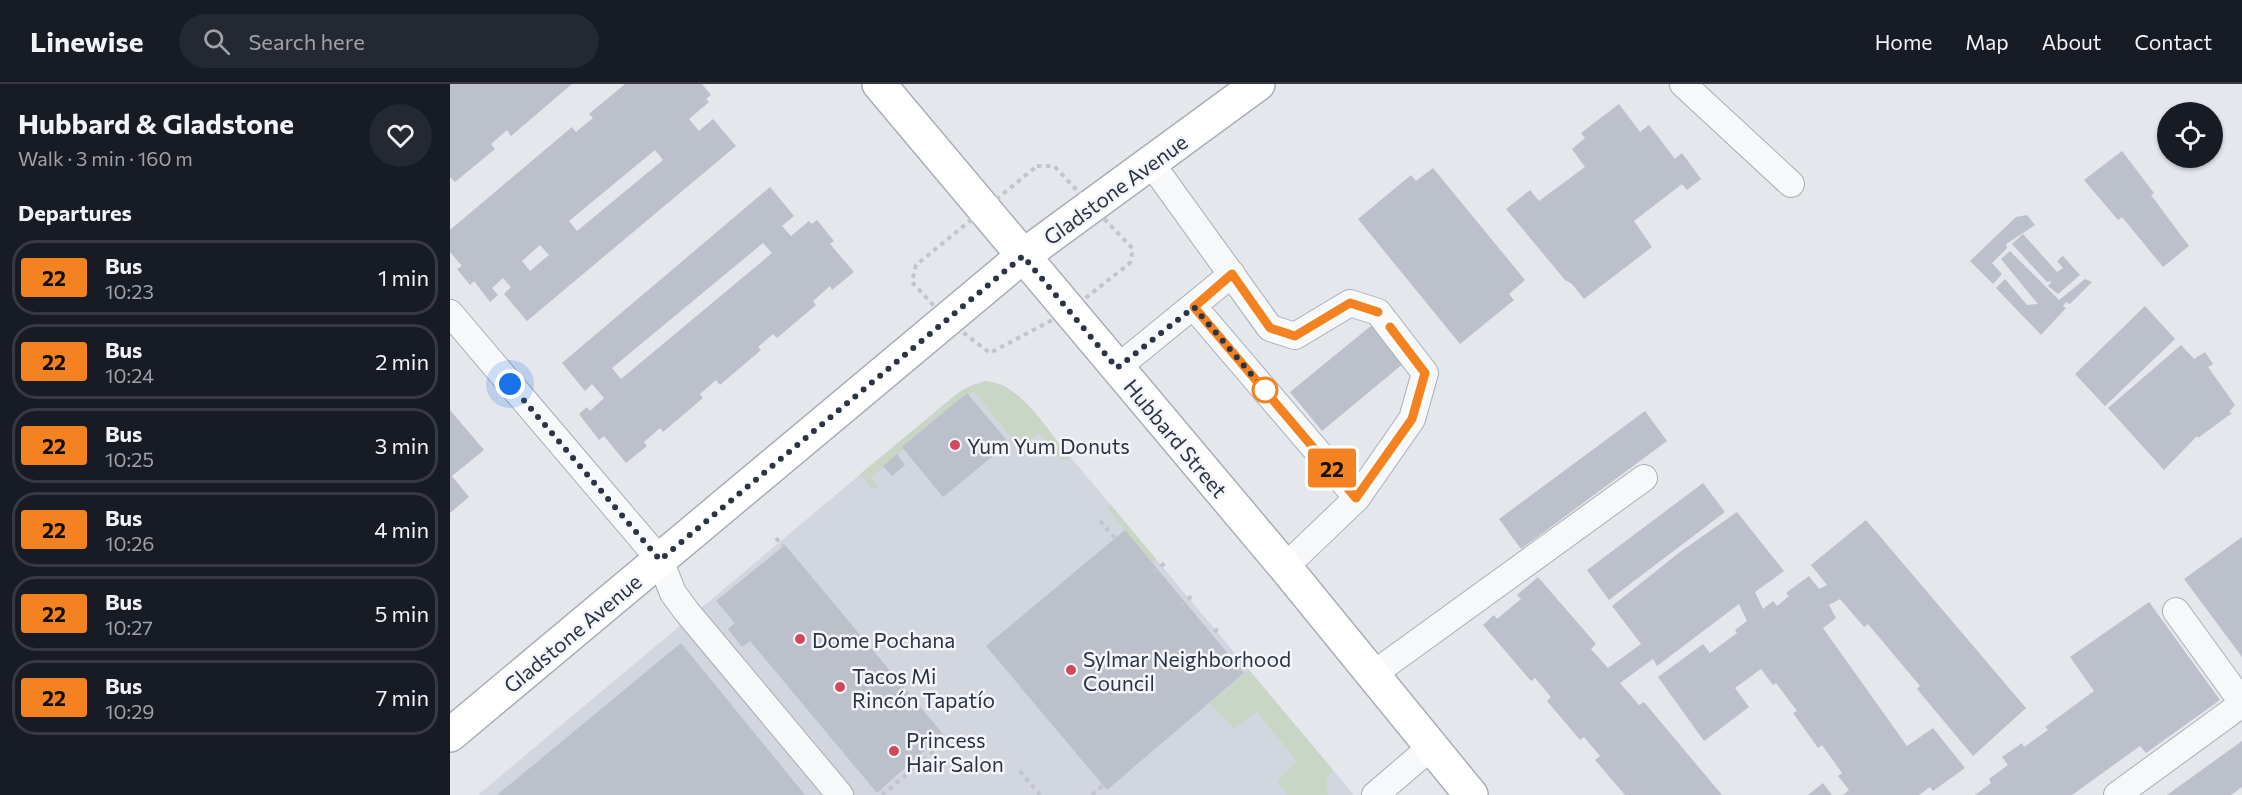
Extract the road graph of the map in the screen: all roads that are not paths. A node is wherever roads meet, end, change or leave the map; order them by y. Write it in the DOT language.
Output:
graph roads {
  1 [pos="879,84"];
  2 [pos="1258,84"];
  3 [pos="1683,84"];
  4 [pos="1151,163"];
  5 [pos="1791,183"];
  6 [pos="1023,256"];
  7 [pos="1232,274"];
  8 [pos="1194,307"];
  9 [pos="450,313"];
  10 [pos="1117,368"];
  11 [pos="1644,478"];
  12 [pos="1356,498"];
  13 [pos="660,560"];
  14 [pos="1285,567"];
  15 [pos="2176,612"];
  16 [pos="1372,675"];
  17 [pos="2242,703"];
  18 [pos="450,735"];
  19 [pos="1431,747"];
  20 [pos="840,795"];
  21 [pos="1375,795"];
  22 [pos="1471,795"];
  23 [pos="2117,795"];
  1 -- 6 [label="street, Hubbard Street"];
  2 -- 4 [label="street, Gladstone Avenue"];
  3 -- 5 [label="lane"];
  4 -- 6 [label="street, Gladstone Avenue"];
  4 -- 7 [label="lane"];
  6 -- 10 [label="street, Hubbard Street"];
  6 -- 13 [label="street, Gladstone Avenue"];
  7 -- 8 [label="lane"];
  7 -- 12 [label="lane"];
  8 -- 10 [label="lane"];
  8 -- 12 [label="lane"];
  9 -- 13 [label="lane"];
  10 -- 14 [label="street, Hubbard Street"];
  11 -- 16 [label="lane"];
  12 -- 14 [label="lane"];
  13 -- 18 [label="street, Gladstone Avenue"];
  13 -- 20 [label="lane"];
  14 -- 16 [label="street, Hubbard Street"];
  15 -- 17 [label="lane"];
  16 -- 19 [label="street, Hubbard Street"];
  17 -- 23 [label="lane"];
  19 -- 21 [label="lane"];
  19 -- 22 [label="street, Hubbard Street"];
}
